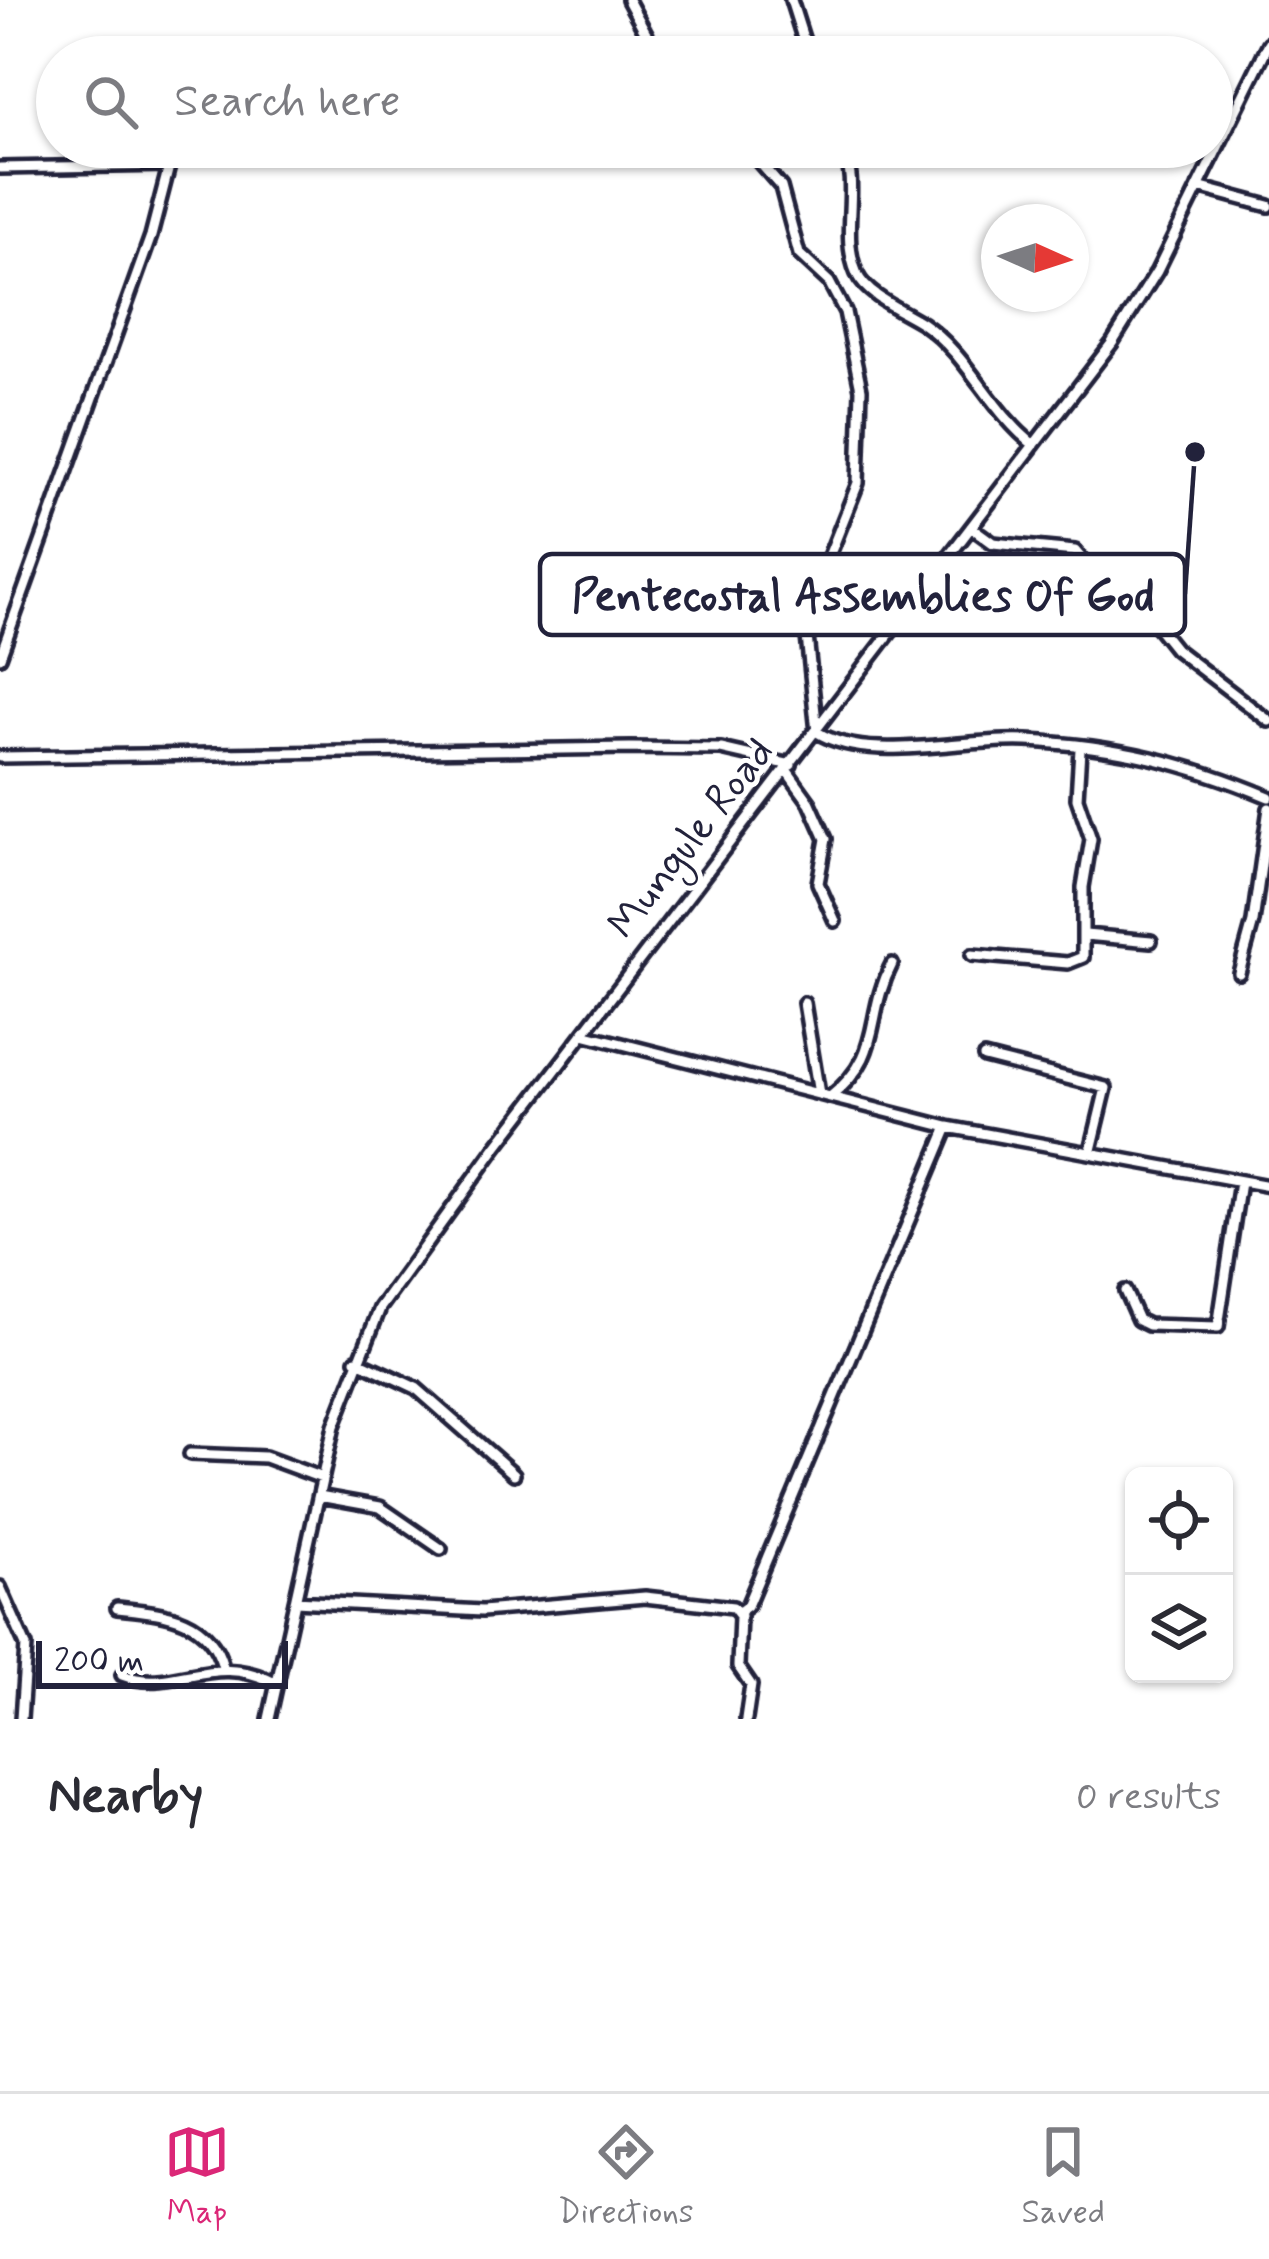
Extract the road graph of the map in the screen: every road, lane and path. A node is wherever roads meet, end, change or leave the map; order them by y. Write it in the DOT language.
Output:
graph roads {
  1 [pos="628,0"];
  2 [pos="790,0"];
  3 [pos="648,36"];
  4 [pos="802,36"];
  5 [pos="1269,43"];
  6 [pos="1233,116"];
  7 [pos="36,167"];
  8 [pos="0,168"];
  9 [pos="168,168"];
  10 [pos="764,168"];
  11 [pos="852,168"];
  12 [pos="1207,168"];
  13 [pos="1198,187"];
  14 [pos="1269,206"];
  15 [pos="859,278"];
  16 [pos="833,290"];
  17 [pos="1034,445"];
  18 [pos="971,527"];
  19 [pos="0,657"];
  20 [pos="1269,721"];
  21 [pos="817,732"];
  22 [pos="1080,749"];
  23 [pos="0,757"];
  24 [pos="789,768"];
  25 [pos="1269,797"];
  26 [pos="1269,808"];
  27 [pos="835,921"];
  28 [pos="1085,934"];
  29 [pos="1150,941"];
  30 [pos="972,955"];
  31 [pos="892,964"];
  32 [pos="1239,973"];
  33 [pos="804,1003"];
  34 [pos="583,1034"];
  35 [pos="984,1057"];
  36 [pos="825,1096"];
  37 [pos="948,1127"];
  38 [pos="1090,1150"];
  39 [pos="1240,1181"];
  40 [pos="1269,1186"];
  41 [pos="1125,1292"];
  42 [pos="356,1360"];
  43 [pos="190,1454"];
  44 [pos="514,1474"];
  45 [pos="322,1478"];
  46 [pos="319,1496"];
  47 [pos="441,1549"];
  48 [pos="0,1587"];
  49 [pos="295,1601"];
  50 [pos="117,1608"];
  51 [pos="739,1612"];
  52 [pos="223,1667"];
  53 [pos="122,1675"];
  54 [pos="277,1684"];
  55 [pos="21,1719"];
  56 [pos="269,1719"];
  57 [pos="746,1719"];
  1 -- 3 [label="street"];
  2 -- 4 [label="street"];
  5 -- 6 [label="street, Mungule Road"];
  7 -- 8 [label="street"];
  9 -- 19 [label="street"];
  10 -- 16 [label="street"];
  11 -- 15 [label="street"];
  12 -- 13 [label="street, Mungule Road"];
  13 -- 14 [label="street"];
  13 -- 17 [label="street, Mungule Road"];
  15 -- 16 [label="street"];
  15 -- 17 [label="street"];
  16 -- 21 [label="street"];
  17 -- 18 [label="street, Mungule Road"];
  18 -- 20 [label="street"];
  18 -- 21 [label="street, Mungule Road"];
  21 -- 22 [label="street"];
  21 -- 24 [label="street, Mungule Road"];
  22 -- 25 [label="street"];
  22 -- 28 [label="street"];
  23 -- 24 [label="street"];
  24 -- 27 [label="street"];
  24 -- 34 [label="street, Mungule Road"];
  26 -- 32 [label="street"];
  28 -- 29 [label="street"];
  28 -- 30 [label="street"];
  31 -- 36 [label="street"];
  33 -- 36 [label="street"];
  34 -- 36 [label="street"];
  34 -- 42 [label="street, Mungule Road"];
  35 -- 38 [label="street"];
  36 -- 37 [label="street"];
  37 -- 38 [label="street"];
  37 -- 51 [label="street"];
  38 -- 39 [label="street"];
  39 -- 40 [label="street"];
  39 -- 41 [label="street"];
  42 -- 44 [label="street"];
  42 -- 45 [label="street, Mungule Road"];
  43 -- 45 [label="street"];
  45 -- 46 [label="street, Mungule Road"];
  46 -- 47 [label="street"];
  46 -- 49 [label="street, Mungule Road"];
  48 -- 55 [label="street"];
  49 -- 51 [label="street"];
  49 -- 54 [label="street, Mungule Road"];
  50 -- 52 [label="street"];
  51 -- 57 [label="street"];
  52 -- 53 [label="street"];
  52 -- 54 [label="street"];
  54 -- 56 [label="street, Mungule Road"];
}
